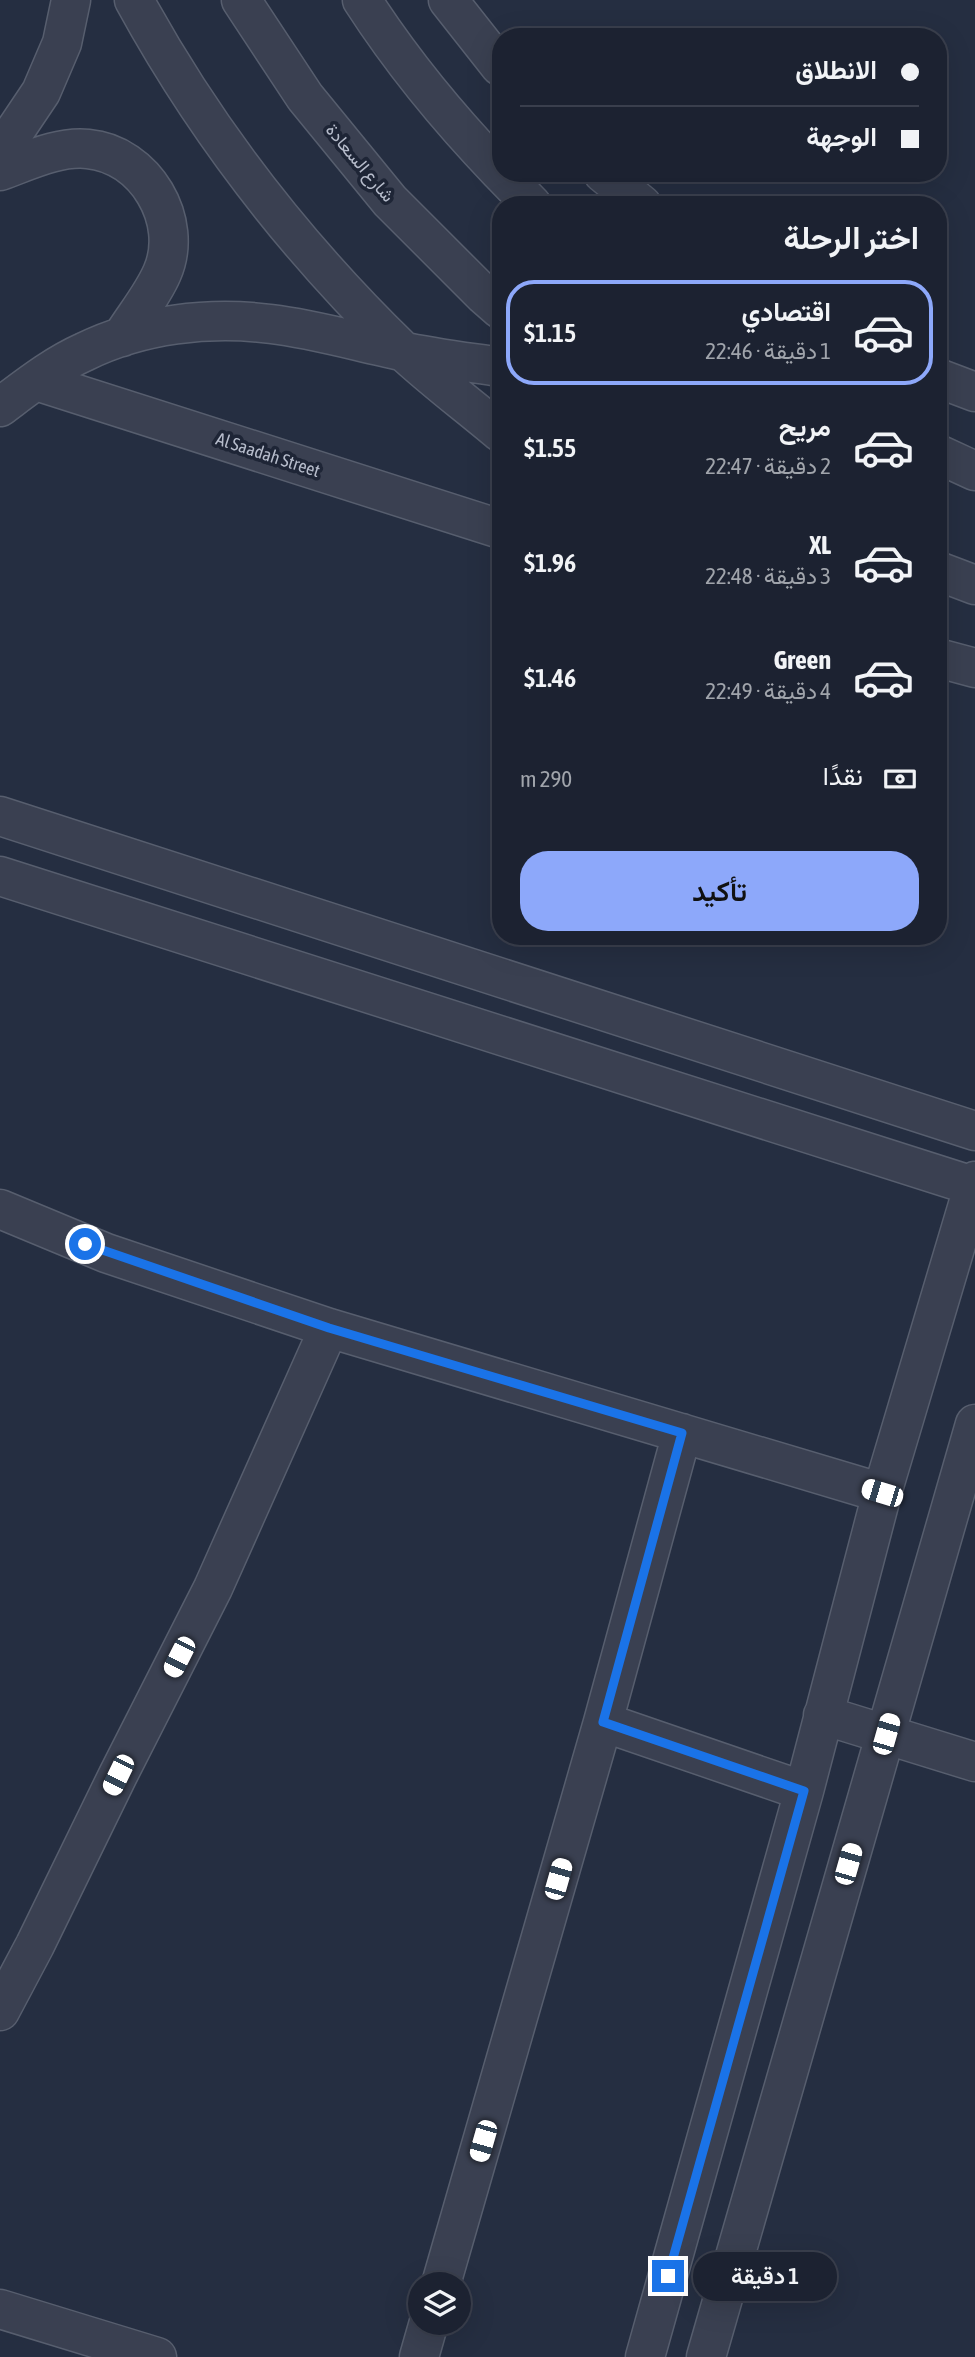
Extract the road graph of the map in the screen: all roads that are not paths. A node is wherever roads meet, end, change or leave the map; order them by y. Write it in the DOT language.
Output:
graph roads {
  1 [pos="71,0"];
  2 [pos="134,0"];
  3 [pos="241,0"];
  4 [pos="362,0"];
  5 [pos="448,0"];
  6 [pos="492,56"];
  7 [pos="0,153"];
  8 [pos="492,164"];
  9 [pos="0,171"];
  10 [pos="510,182"];
  11 [pos="614,182"];
  12 [pos="523,196"];
  13 [pos="631,196"];
  14 [pos="492,302"];
  15 [pos="122,337"];
  16 [pos="404,352"];
  17 [pos="492,366"];
  18 [pos="36,381"];
  19 [pos="947,382"];
  20 [pos="975,393"];
  21 [pos="0,407"];
  22 [pos="492,425"];
  23 [pos="947,458"];
  24 [pos="975,471"];
  25 [pos="492,526"];
  26 [pos="947,574"];
  27 [pos="975,585"];
  28 [pos="947,660"];
  29 [pos="975,668"];
  30 [pos="0,816"];
  31 [pos="0,876"];
  32 [pos="975,1131"];
  33 [pos="974,1183"];
  34 [pos="0,1209"];
  35 [pos="329,1328"];
  36 [pos="975,1424"];
  37 [pos="682,1433"];
  38 [pos="882,1493"];
  39 [pos="823,1715"];
  40 [pos="603,1722"];
  41 [pos="886,1734"];
  42 [pos="975,1762"];
  43 [pos="804,1791"];
  44 [pos="0,2011"];
  45 [pos="444,2272"];
  46 [pos="0,2309"];
  47 [pos="425,2335"];
  48 [pos="158,2357"];
  49 [pos="419,2357"];
  50 [pos="645,2357"];
  51 [pos="706,2357"];
  1 -- 7 [label="street"];
  2 -- 16 [label="street"];
  3 -- 14 [label="street, شارع السعادة"];
  4 -- 8 [label="street"];
  5 -- 6 [label="street"];
  9 -- 15 [label="street"];
  10 -- 12 [label="street"];
  11 -- 13 [label="street"];
  15 -- 16 [label="street"];
  15 -- 18 [label="street"];
  16 -- 17 [label="street"];
  16 -- 22 [label="street"];
  18 -- 21 [label="street"];
  18 -- 25 [label="street, Al Saadah Street"];
  19 -- 20 [label="street"];
  23 -- 24 [label="street"];
  26 -- 27 [label="street"];
  28 -- 29 [label="street"];
  30 -- 32 [label="street"];
  31 -- 33 [label="street"];
  33 -- 38 [label="street"];
  34 -- 35 [label="street"];
  35 -- 37 [label="street"];
  35 -- 44 [label="street"];
  36 -- 41 [label="street"];
  37 -- 38 [label="street"];
  37 -- 40 [label="street"];
  38 -- 39 [label="street"];
  39 -- 41 [label="street"];
  39 -- 43 [label="street"];
  40 -- 43 [label="street"];
  40 -- 45 [label="street"];
  41 -- 42 [label="street"];
  41 -- 51 [label="street"];
  43 -- 50 [label="street"];
  46 -- 48 [label="street"];
  47 -- 49 [label="street"];
}
